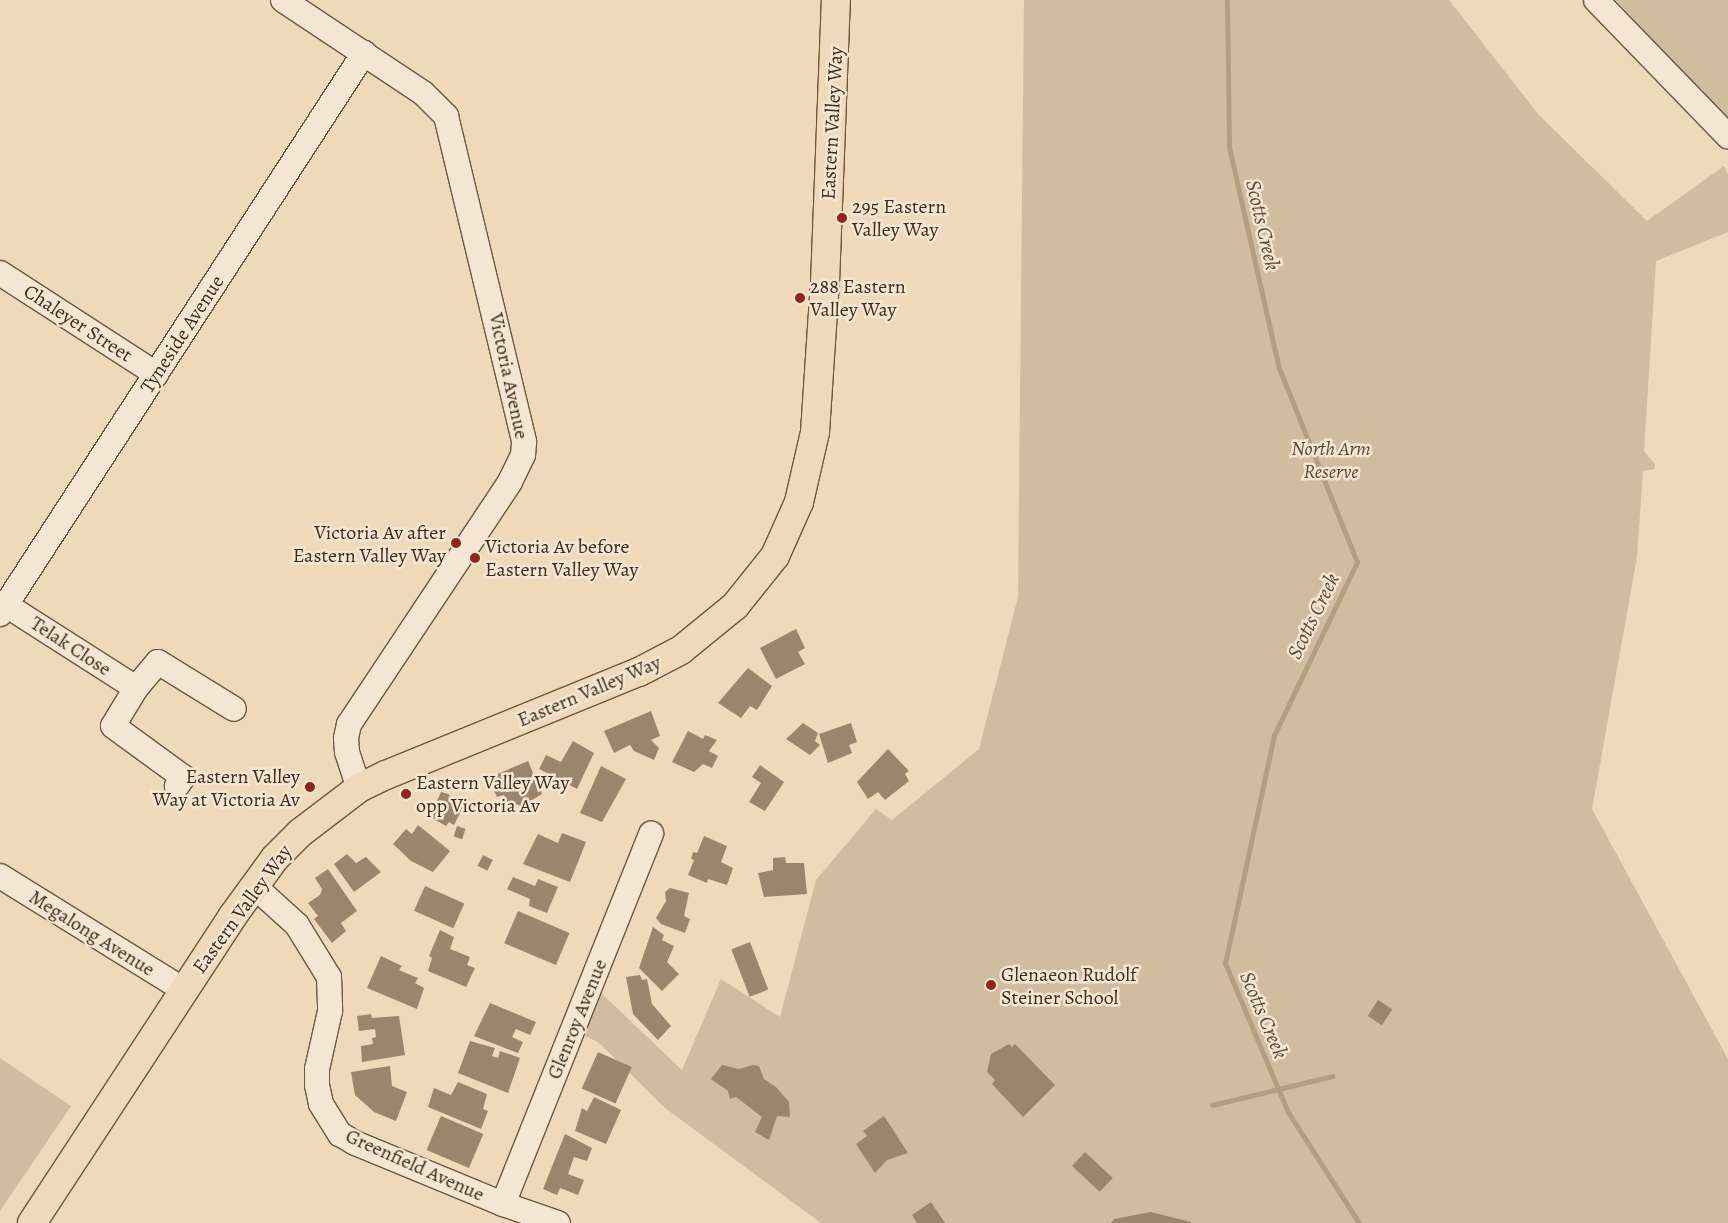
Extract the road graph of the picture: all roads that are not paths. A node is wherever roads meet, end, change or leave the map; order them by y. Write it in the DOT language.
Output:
graph roads {
  1 [pos="283,0"];
  2 [pos="836,0"];
  3 [pos="1596,0"];
  4 [pos="364,53"];
  5 [pos="1728,136"];
  6 [pos="0,273"];
  7 [pos="156,374"];
  8 [pos="3,609"];
  9 [pos="136,688"];
  10 [pos="234,709"];
  11 [pos="177,786"];
  12 [pos="359,788"];
  13 [pos="651,834"];
  14 [pos="0,876"];
  15 [pos="254,886"];
  16 [pos="184,990"];
  17 [pos="503,1204"];
  18 [pos="32,1223"];
  19 [pos="558,1223"];
  1 -- 4 [label="street, Victoria Avenue"];
  2 -- 12 [label="main road, Eastern Valley Way"];
  3 -- 5 [label="street"];
  4 -- 7 [label="street, Tyneside Avenue"];
  4 -- 12 [label="street, Victoria Avenue"];
  6 -- 7 [label="street, Chaleyer Street"];
  7 -- 8 [label="street, Tyneside Avenue"];
  8 -- 9 [label="street, Telak Close"];
  9 -- 10 [label="street"];
  9 -- 11 [label="street"];
  12 -- 15 [label="main road, Eastern Valley Way"];
  13 -- 17 [label="street, Glenroy Avenue"];
  14 -- 16 [label="street, Megalong Avenue"];
  15 -- 16 [label="main road, Eastern Valley Way"];
  15 -- 17 [label="street, Greenfield Avenue"];
  16 -- 18 [label="main road, Eastern Valley Way"];
  17 -- 19 [label="street, Greenfield Avenue"];
}
